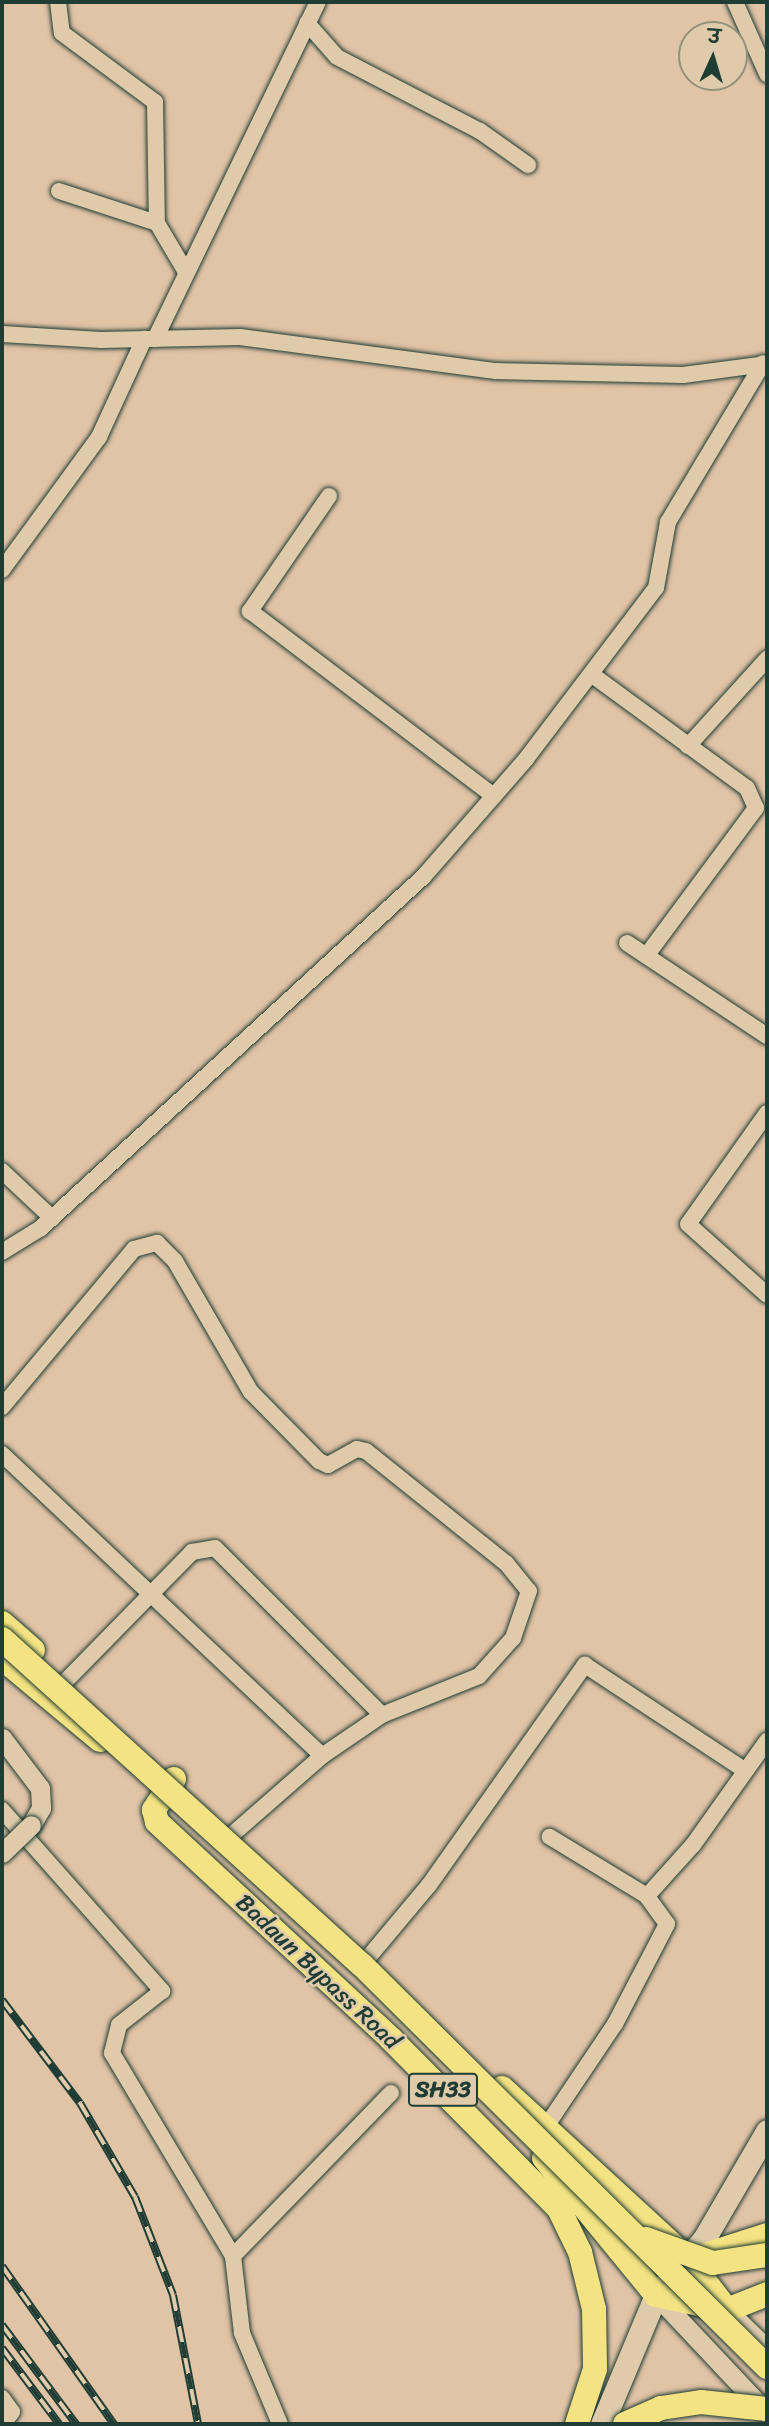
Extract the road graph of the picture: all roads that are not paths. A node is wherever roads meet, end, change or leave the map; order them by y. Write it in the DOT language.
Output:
graph roads {
  1 [pos="58,2"];
  2 [pos="318,2"];
  3 [pos="735,2"];
  4 [pos="307,23"];
  5 [pos="767,74"];
  6 [pos="528,164"];
  7 [pos="59,191"];
  8 [pos="157,223"];
  9 [pos="186,272"];
  10 [pos="2,334"];
  11 [pos="150,339"];
  12 [pos="765,364"];
  13 [pos="330,496"];
  14 [pos="2,570"];
  15 [pos="767,659"];
  16 [pos="591,674"];
  17 [pos="688,746"];
  18 [pos="494,796"];
  19 [pos="627,943"];
  20 [pos="646,956"];
  21 [pos="767,1036"];
  22 [pos="767,1113"];
  23 [pos="2,1171"];
  24 [pos="52,1218"];
  25 [pos="2,1252"];
  26 [pos="767,1295"];
  27 [pos="2,1407"];
  28 [pos="2,1454"];
  29 [pos="152,1593"];
  30 [pos="2,1623"];
  31 [pos="2,1639"];
  32 [pos="2,1658"];
  33 [pos="66,1681"];
  34 [pos="48,1699"];
  35 [pos="382,1715"];
  36 [pos="2,1738"];
  37 [pos="767,1741"];
  38 [pos="322,1756"];
  39 [pos="743,1769"];
  40 [pos="168,1788"];
  41 [pos="2,1810"];
  42 [pos="234,1833"];
  43 [pos="550,1837"];
  44 [pos="2,1853"];
  45 [pos="647,1896"];
  46 [pos="367,1959"];
  47 [pos="391,2093"];
  48 [pos="545,2128"];
  49 [pos="767,2131"];
  50 [pos="627,2229"];
  51 [pos="767,2235"];
  52 [pos="767,2255"];
  53 [pos="233,2256"];
  54 [pos="688,2259"];
  55 [pos="767,2294"];
  56 [pos="656,2295"];
  57 [pos="727,2310"];
  58 [pos="767,2349"];
  59 [pos="767,2367"];
  60 [pos="2,2398"];
  61 [pos="767,2411"];
  62 [pos="3,2424"];
  63 [pos="280,2424"];
  64 [pos="577,2424"];
  65 [pos="602,2424"];
  66 [pos="625,2424"];
  1 -- 8 [label="street"];
  2 -- 4 [label="street"];
  3 -- 5 [label="street"];
  4 -- 6 [label="street"];
  4 -- 9 [label="street"];
  7 -- 8 [label="street"];
  8 -- 9 [label="street"];
  9 -- 11 [label="street"];
  10 -- 11 [label="street"];
  11 -- 12 [label="street"];
  11 -- 14 [label="street"];
  12 -- 16 [label="street"];
  13 -- 18 [label="street"];
  15 -- 17 [label="street"];
  16 -- 17 [label="street"];
  16 -- 18 [label="street"];
  17 -- 20 [label="street"];
  18 -- 24 [label="street"];
  19 -- 20 [label="street"];
  20 -- 21 [label="street"];
  22 -- 26 [label="street"];
  23 -- 24 [label="street"];
  24 -- 25 [label="street"];
  27 -- 35 [label="street"];
  28 -- 29 [label="street"];
  29 -- 33 [label="street"];
  29 -- 35 [label="street"];
  29 -- 38 [label="street"];
  30 -- 33 [label="main road"];
  31 -- 50 [label="main road, bridge"];
  32 -- 34 [label="main road"];
  33 -- 34 [label="street"];
  33 -- 40 [label="main road"];
  34 -- 40 [label="main road"];
  35 -- 38 [label="street"];
  36 -- 44 [label="street, bridge"];
  37 -- 39 [label="street"];
  38 -- 42 [label="street"];
  39 -- 45 [label="street"];
  39 -- 46 [label="street"];
  40 -- 42 [label="main road"];
  40 -- 56 [label="main road"];
  40 -- 64 [label="main road, Badaun Bypass Road / SH33"];
  41 -- 53 [label="street"];
  42 -- 46 [label="main road"];
  43 -- 45 [label="street"];
  45 -- 48 [label="street"];
  46 -- 48 [label="main road"];
  47 -- 53 [label="street"];
  48 -- 54 [label="main road"];
  49 -- 54 [label="main road"];
  50 -- 52 [label="main road, bridge"];
  50 -- 59 [label="main road, bridge"];
  51 -- 54 [label="main road"];
  53 -- 63 [label="street"];
  54 -- 56 [label="main road"];
  54 -- 57 [label="main road"];
  55 -- 57 [label="main road"];
  56 -- 57 [label="main road"];
  56 -- 61 [label="street"];
  56 -- 65 [label="main road"];
  57 -- 58 [label="street"];
  60 -- 62 [label="street"];
  61 -- 66 [label="main road, bridge"];
}
